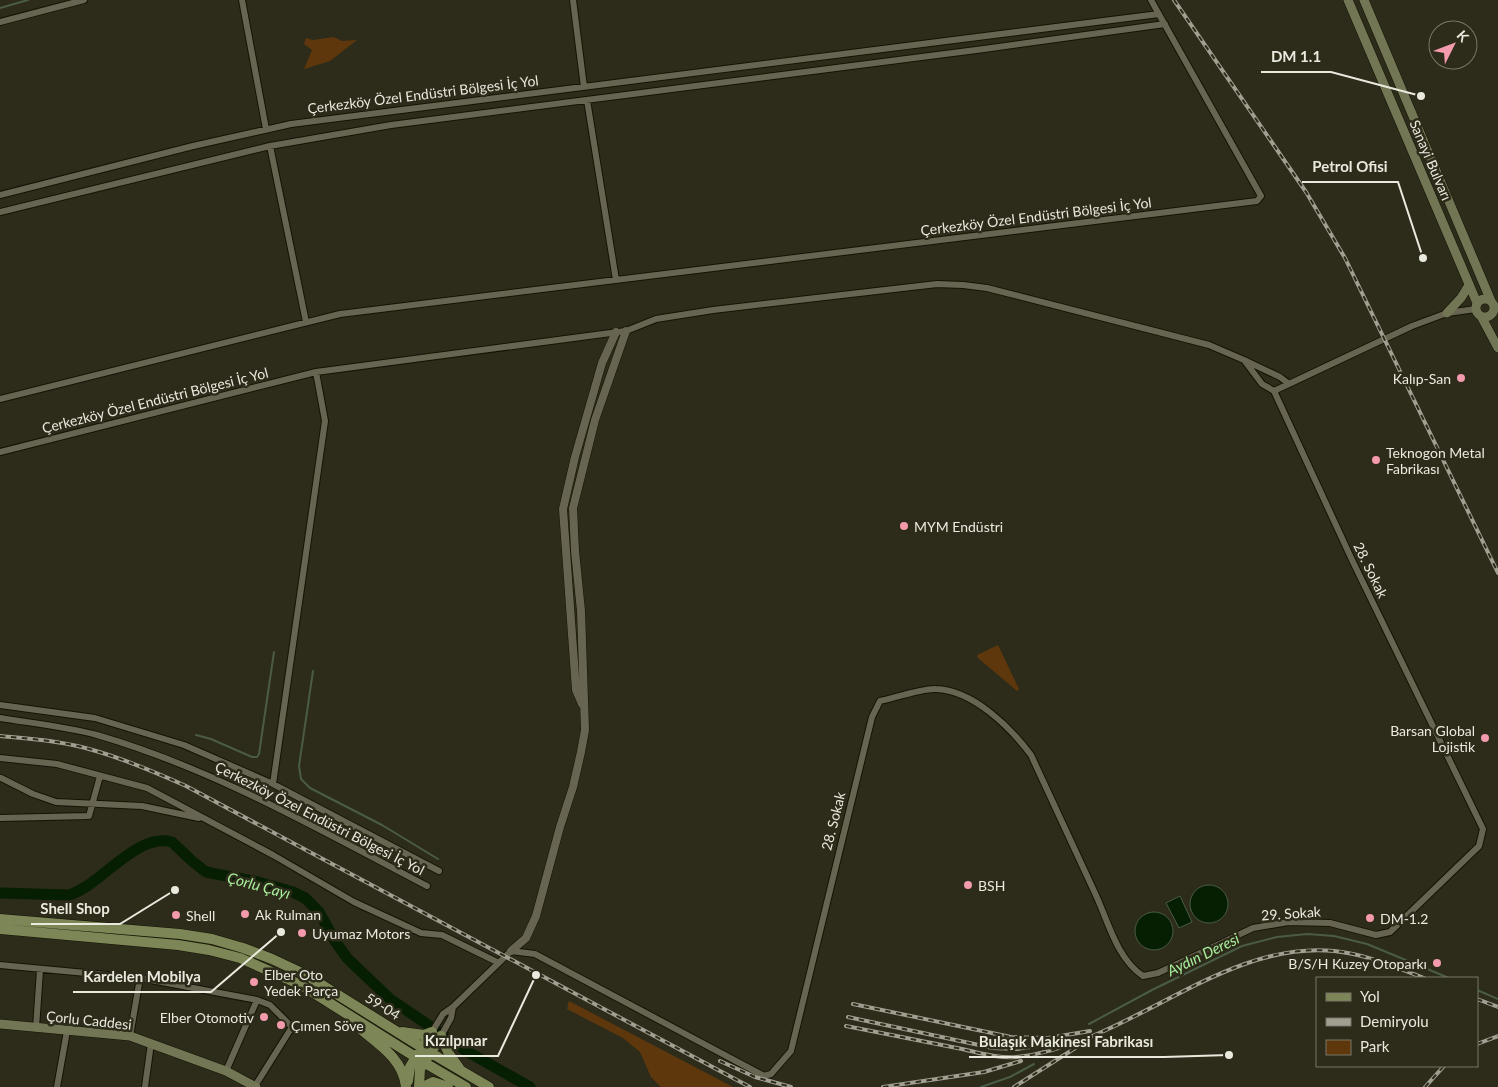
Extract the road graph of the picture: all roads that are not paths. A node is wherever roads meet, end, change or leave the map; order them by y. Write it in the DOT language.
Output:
graph roads {
  1 [pos="84,0"];
  2 [pos="242,0"];
  3 [pos="573,0"];
  4 [pos="1151,0"];
  5 [pos="1348,0"];
  6 [pos="1364,0"];
  7 [pos="1159,14"];
  8 [pos="0,22"];
  9 [pos="1165,24"];
  10 [pos="584,87"];
  11 [pos="586,100"];
  12 [pos="266,129"];
  13 [pos="270,146"];
  14 [pos="0,195"];
  15 [pos="0,212"];
  16 [pos="616,280"];
  17 [pos="1469,285"];
  18 [pos="1494,306"];
  19 [pos="1478,309"];
  20 [pos="1447,313"];
  21 [pos="306,322"];
  22 [pos="1498,322"];
  23 [pos="626,331"];
  24 [pos="616,332"];
  25 [pos="1498,348"];
  26 [pos="1244,360"];
  27 [pos="316,372"];
  28 [pos="1289,384"];
  29 [pos="1274,391"];
  30 [pos="0,399"];
  31 [pos="0,452"];
  32 [pos="0,705"];
  33 [pos="584,708"];
  34 [pos="0,718"];
  35 [pos="0,758"];
  36 [pos="100,776"];
  37 [pos="1,778"];
  38 [pos="273,784"];
  39 [pos="93,804"];
  40 [pos="0,818"];
  41 [pos="207,820"];
  42 [pos="440,871"];
  43 [pos="427,886"];
  44 [pos="0,919"];
  45 [pos="0,930"];
  46 [pos="1390,932"];
  47 [pos="511,951"];
  48 [pos="499,963"];
  49 [pos="0,966"];
  50 [pos="40,970"];
  51 [pos="1143,976"];
  52 [pos="140,978"];
  53 [pos="336,999"];
  54 [pos="257,1000"];
  55 [pos="452,1007"];
  56 [pos="0,1024"];
  57 [pos="36,1028"];
  58 [pos="67,1031"];
  59 [pos="396,1031"];
  60 [pos="436,1034"];
  61 [pos="130,1036"];
  62 [pos="151,1043"];
  63 [pos="421,1047"];
  64 [pos="431,1053"];
  65 [pos="415,1057"];
  66 [pos="425,1063"];
  67 [pos="226,1071"];
  68 [pos="462,1071"];
  69 [pos="243,1084"];
  70 [pos="256,1086"];
  71 [pos="57,1087"];
  72 [pos="145,1087"];
  73 [pos="407,1087"];
  74 [pos="419,1087"];
  75 [pos="423,1087"];
  76 [pos="448,1087"];
  77 [pos="466,1087"];
  78 [pos="489,1087"];
  1 -- 8 [label="street"];
  2 -- 12 [label="street"];
  3 -- 10 [label="street"];
  4 -- 7 [label="street, Çerkezköy Özel Endüstri Bölgesi İç Yol"];
  5 -- 17 [label="main road, Sanayi Bulvarı"];
  6 -- 18 [label="main road, Sanayi Bulvarı"];
  7 -- 9 [label="street, Çerkezköy Özel Endüstri Bölgesi İç Yol"];
  7 -- 10 [label="street, Çerkezköy Özel Endüstri Bölgesi İç Yol"];
  9 -- 11 [label="street, Çerkezköy Özel Endüstri Bölgesi İç Yol"];
  9 -- 16 [label="street, Çerkezköy Özel Endüstri Bölgesi İç Yol"];
  10 -- 12 [label="street, Çerkezköy Özel Endüstri Bölgesi İç Yol"];
  11 -- 13 [label="street, Çerkezköy Özel Endüstri Bölgesi İç Yol"];
  11 -- 16 [label="street"];
  12 -- 14 [label="street, Çerkezköy Özel Endüstri Bölgesi İç Yol"];
  13 -- 15 [label="street, Çerkezköy Özel Endüstri Bölgesi İç Yol"];
  13 -- 21 [label="street"];
  16 -- 21 [label="street, Çerkezköy Özel Endüstri Bölgesi İç Yol"];
  17 -- 19 [label="main road, Sanayi Bulvarı"];
  17 -- 20 [label="main road"];
  18 -- 19 [label="main road"];
  18 -- 19 [label="main road"];
  18 -- 22 [label="main road, Sanayi Bulvarı"];
  19 -- 20 [label="street"];
  19 -- 25 [label="main road, Sanayi Bulvarı"];
  20 -- 28 [label="street"];
  21 -- 30 [label="street, Çerkezköy Özel Endüstri Bölgesi İç Yol"];
  23 -- 24 [label="street, Çerkezköy Özel Endüstri Bölgesi İç Yol"];
  23 -- 26 [label="street, Çerkezköy Özel Endüstri Bölgesi İç Yol"];
  23 -- 33 [label="street"];
  24 -- 27 [label="street, Çerkezköy Özel Endüstri Bölgesi İç Yol"];
  24 -- 33 [label="street"];
  26 -- 28 [label="street, Çerkezköy Özel Endüstri Bölgesi İç Yol"];
  26 -- 29 [label="street"];
  27 -- 31 [label="street, Çerkezköy Özel Endüstri Bölgesi İç Yol"];
  27 -- 38 [label="street, Çerkezköy Özel Endüstri Bölgesi İç Yol"];
  28 -- 29 [label="street"];
  29 -- 46 [label="street, 28. Sokak"];
  32 -- 38 [label="street, Çerkezköy Özel Endüstri Bölgesi İç Yol"];
  33 -- 47 [label="street"];
  34 -- 43 [label="street, Çerkezköy Özel Endüstri Bölgesi İç Yol"];
  35 -- 36 [label="street"];
  36 -- 39 [label="street"];
  36 -- 41 [label="street"];
  37 -- 39 [label="street"];
  38 -- 42 [label="street, Çerkezköy Özel Endüstri Bölgesi İç Yol"];
  39 -- 40 [label="street"];
  39 -- 41 [label="street"];
  41 -- 48 [label="street"];
  44 -- 53 [label="main road, 59-04"];
  45 -- 53 [label="main road, 59-04"];
  46 -- 51 [label="street, 29. Sokak"];
  47 -- 48 [label="street"];
  47 -- 51 [label="street, 28. Sokak"];
  48 -- 55 [label="street"];
  49 -- 50 [label="street"];
  50 -- 52 [label="street"];
  50 -- 57 [label="street"];
  52 -- 54 [label="street"];
  52 -- 61 [label="street"];
  53 -- 59 [label="main road, 59-04 / 59-04"];
  53 -- 65 [label="main road, 59-04"];
  53 -- 73 [label="main road"];
  54 -- 67 [label="street"];
  54 -- 70 [label="street"];
  55 -- 60 [label="street"];
  55 -- 60 [label="street"];
  56 -- 57 [label="main road, Çorlu Caddesi"];
  57 -- 58 [label="main road, Çorlu Caddesi"];
  58 -- 61 [label="main road, Çorlu Caddesi"];
  58 -- 71 [label="street"];
  59 -- 60 [label="main road"];
  59 -- 63 [label="main road, 59-04 / 59-04"];
  60 -- 63 [label="main road"];
  60 -- 64 [label="main road"];
  60 -- 68 [label="main road"];
  61 -- 62 [label="main road, Çorlu Caddesi"];
  62 -- 67 [label="main road, Çorlu Caddesi"];
  62 -- 72 [label="street"];
  63 -- 64 [label="main road, 59-04 / 59-04"];
  63 -- 65 [label="main road"];
  64 -- 66 [label="main road"];
  64 -- 68 [label="main road, 59-04 / 59-04"];
  65 -- 66 [label="main road, 59-04"];
  65 -- 73 [label="main road"];
  66 -- 74 [label="main road"];
  66 -- 77 [label="main road, 59-04"];
  67 -- 69 [label="main road, Çorlu Caddesi"];
  68 -- 78 [label="main road, 59-04 / 59-04"];
  69 -- 70 [label="main road, Çorlu Caddesi"];
  75 -- 76 [label="main road"];
}
